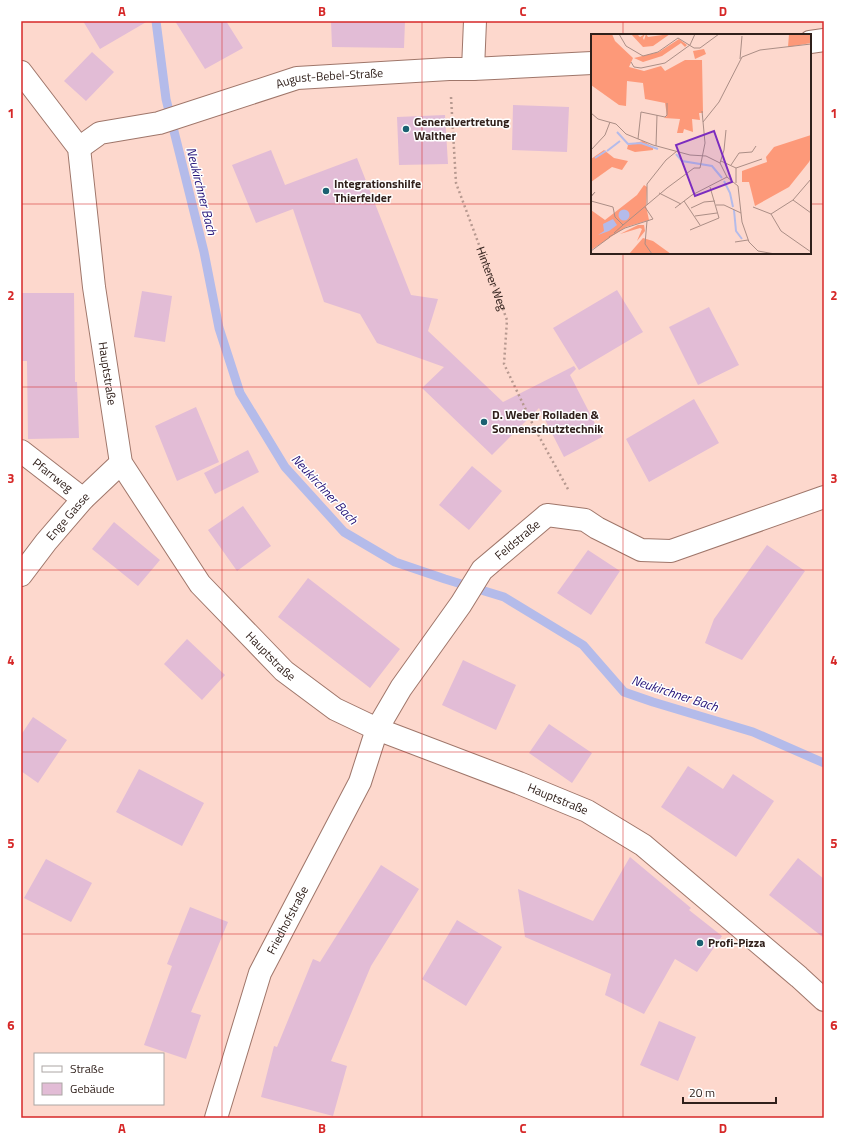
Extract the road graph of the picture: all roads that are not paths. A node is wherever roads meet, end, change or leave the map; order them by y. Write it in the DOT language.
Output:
graph roads {
  1 [pos="475,21"];
  2 [pos="824,40"];
  3 [pos="811,42"];
  4 [pos="591,63"];
  5 [pos="473,69"];
  6 [pos="21,72"];
  7 [pos="79,148"];
  8 [pos="21,451"];
  9 [pos="121,463"];
  10 [pos="824,498"];
  11 [pos="83,499"];
  12 [pos="21,575"];
  13 [pos="377,729"];
  14 [pos="824,1000"];
  15 [pos="216,1118"];
  1 -- 5 [label="street"];
  2 -- 3 [label="street"];
  4 -- 5 [label="street, August-Bebel-Straße"];
  5 -- 7 [label="street, August-Bebel-Straße"];
  6 -- 7 [label="street"];
  7 -- 9 [label="street, Hauptstraße"];
  8 -- 11 [label="street, Pfarrweg"];
  9 -- 11 [label="street, Enge Gasse"];
  9 -- 13 [label="street, Hauptstraße"];
  10 -- 13 [label="street, Feldstraße"];
  11 -- 12 [label="street, Enge Gasse"];
  13 -- 14 [label="street, Hauptstraße"];
  13 -- 15 [label="street, Friedhofstraße"];
}
